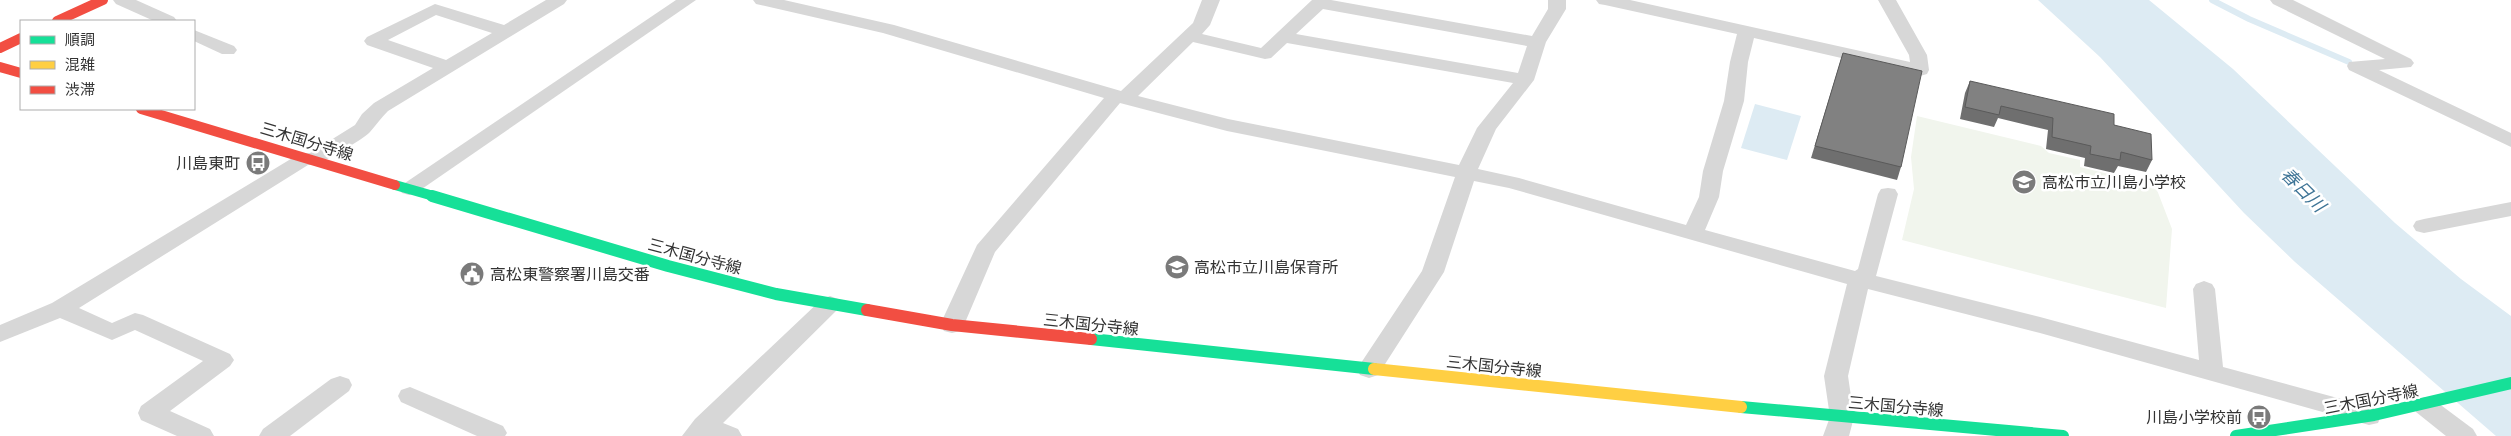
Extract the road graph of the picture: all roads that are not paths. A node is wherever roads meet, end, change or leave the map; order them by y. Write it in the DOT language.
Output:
graph roads {
  1 [pos="103,0"];
  2 [pos="122,0"];
  3 [pos="558,0"];
  4 [pos="687,0"];
  5 [pos="1211,0"];
  6 [pos="1557,0"];
  7 [pos="1605,0"];
  8 [pos="1887,0"];
  9 [pos="2279,0"];
  10 [pos="774,1"];
  11 [pos="60,20"];
  12 [pos="166,20"];
  13 [pos="505,31"];
  14 [pos="1747,31"];
  15 [pos="195,35"];
  16 [pos="1189,36"];
  17 [pos="1283,37"];
  18 [pos="20,38"];
  19 [pos="1536,42"];
  20 [pos="0,48"];
  21 [pos="228,50"];
  22 [pos="446,66"];
  23 [pos="0,67"];
  24 [pos="20,73"];
  25 [pos="1525,80"];
  26 [pos="1120,97"];
  27 [pos="144,110"];
  28 [pos="2511,141"];
  29 [pos="309,159"];
  30 [pos="1466,173"];
  31 [pos="409,189"];
  32 [pos="1888,194"];
  33 [pos="2511,209"];
  34 [pos="2424,226"];
  35 [pos="1693,233"];
  36 [pos="1859,279"];
  37 [pos="2204,289"];
  38 [pos="830,304"];
  39 [pos="60,309"];
  40 [pos="952,325"];
  41 [pos="0,334"];
  42 [pos="1369,369"];
  43 [pos="2212,374"];
  44 [pos="2511,383"];
  45 [pos="340,385"];
  46 [pos="410,396"];
  47 [pos="2428,405"];
  48 [pos="2372,417"];
  49 [pos="1839,427"];
  50 [pos="700,431"];
  51 [pos="183,433"];
  52 [pos="272,436"];
  53 [pos="491,436"];
  54 [pos="729,436"];
  55 [pos="2063,436"];
  56 [pos="2236,436"];
  57 [pos="2464,436"];
  1 -- 11 [label="main road"];
  2 -- 12 [label="street"];
  3 -- 13 [label="street"];
  4 -- 31 [label="street"];
  5 -- 16 [label="street"];
  6 -- 19 [label="street"];
  7 -- 14 [label="street"];
  8 -- 14 [label="street"];
  9 -- 28 [label="street"];
  10 -- 26 [label="street"];
  13 -- 22 [label="street"];
  13 -- 22 [label="street"];
  14 -- 35 [label="street"];
  15 -- 21 [label="street"];
  16 -- 17 [label="street"];
  16 -- 26 [label="street"];
  17 -- 19 [label="street"];
  17 -- 25 [label="street"];
  18 -- 20 [label="main road"];
  19 -- 25 [label="street"];
  22 -- 29 [label="street"];
  23 -- 24 [label="main road"];
  25 -- 30 [label="street"];
  26 -- 30 [label="street"];
  26 -- 40 [label="street"];
  27 -- 29 [label="main road, 三木国分寺線"];
  29 -- 31 [label="main road, 三木国分寺線"];
  29 -- 39 [label="street"];
  30 -- 35 [label="street"];
  30 -- 42 [label="street"];
  31 -- 38 [label="main road, 三木国分寺線"];
  32 -- 36 [label="street"];
  33 -- 34 [label="street"];
  35 -- 36 [label="street"];
  36 -- 43 [label="street"];
  36 -- 49 [label="street"];
  37 -- 43 [label="street"];
  38 -- 40 [label="main road, 三木国分寺線"];
  38 -- 50 [label="street"];
  39 -- 41 [label="street"];
  39 -- 51 [label="street"];
  40 -- 42 [label="main road, 三木国分寺線"];
  42 -- 49 [label="main road, 三木国分寺線"];
  43 -- 48 [label="street"];
  44 -- 47 [label="main road, 三木国分寺線"];
  45 -- 52 [label="street"];
  46 -- 53 [label="street"];
  47 -- 48 [label="main road, 三木国分寺線"];
  47 -- 57 [label="street"];
  48 -- 56 [label="main road, 三木国分寺線"];
  49 -- 55 [label="main road, 三木国分寺線"];
  50 -- 54 [label="street"];
}
